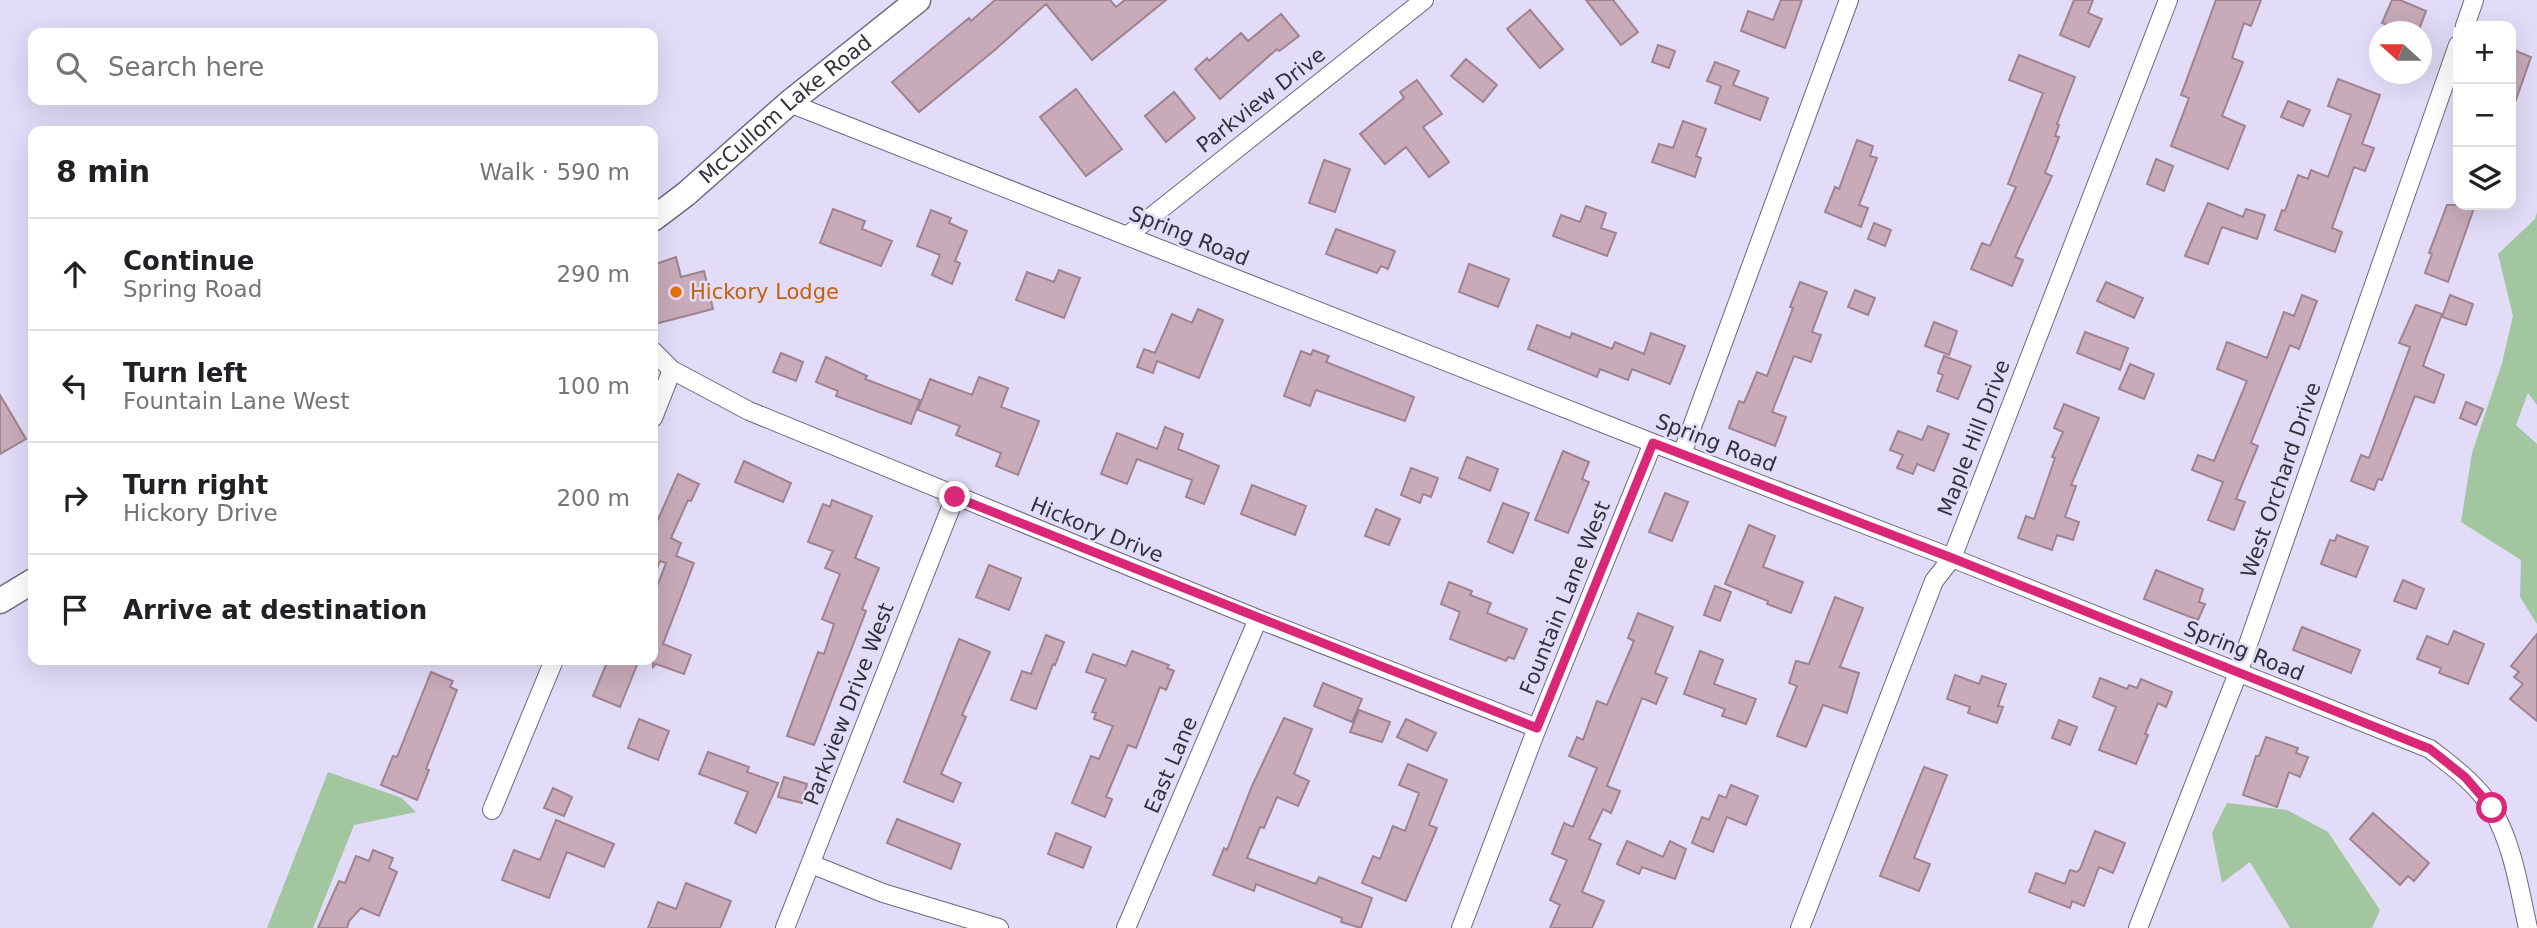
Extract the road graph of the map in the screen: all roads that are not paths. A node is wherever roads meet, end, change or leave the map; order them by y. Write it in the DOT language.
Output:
graph roads {
  1 [pos="918,0"];
  2 [pos="1424,0"];
  3 [pos="1849,0"];
  4 [pos="2168,0"];
  5 [pos="2474,0"];
  6 [pos="2467,21"];
  7 [pos="2453,59"];
  8 [pos="789,103"];
  9 [pos="658,215"];
  10 [pos="1127,236"];
  11 [pos="658,356"];
  12 [pos="672,370"];
  13 [pos="658,405"];
  14 [pos="1653,443"];
  15 [pos="1682,454"];
  16 [pos="955,497"];
  17 [pos="1952,558"];
  18 [pos="28,585"];
  19 [pos="0,601"];
  20 [pos="1258,619"];
  21 [pos="552,665"];
  22 [pos="2238,673"];
  23 [pos="1537,728"];
  24 [pos="492,810"];
  25 [pos="811,864"];
  26 [pos="785,928"];
  27 [pos="999,928"];
  28 [pos="1126,928"];
  29 [pos="1461,928"];
  30 [pos="1800,928"];
  31 [pos="2138,928"];
  32 [pos="2528,928"];
  1 -- 8 [label="street, McCullom Lake Road"];
  2 -- 10 [label="street, Parkview Drive"];
  3 -- 15 [label="street"];
  4 -- 17 [label="street, Maple Hill Drive"];
  5 -- 6 [label="street"];
  7 -- 22 [label="street, West Orchard Drive"];
  8 -- 9 [label="street, McCullom Lake Road"];
  8 -- 10 [label="street, Spring Road"];
  10 -- 14 [label="street, Spring Road"];
  11 -- 12 [label="street, Hickory Drive"];
  12 -- 13 [label="street"];
  12 -- 16 [label="street, Hickory Drive"];
  14 -- 15 [label="street, Spring Road"];
  14 -- 23 [label="street, Fountain Lane West"];
  15 -- 17 [label="street, Spring Road"];
  16 -- 20 [label="street, Hickory Drive"];
  16 -- 25 [label="street, Parkview Drive West"];
  17 -- 22 [label="street, Spring Road"];
  17 -- 30 [label="street, Maple Hill Drive"];
  18 -- 19 [label="street"];
  20 -- 23 [label="street, Hickory Drive"];
  20 -- 28 [label="street, East Lane"];
  21 -- 24 [label="street"];
  22 -- 31 [label="street, West Orchard Drive"];
  22 -- 32 [label="street, Spring Road"];
  23 -- 29 [label="street, Fountain Lane West"];
  25 -- 26 [label="street, Parkview Drive West"];
  25 -- 27 [label="street"];
}
